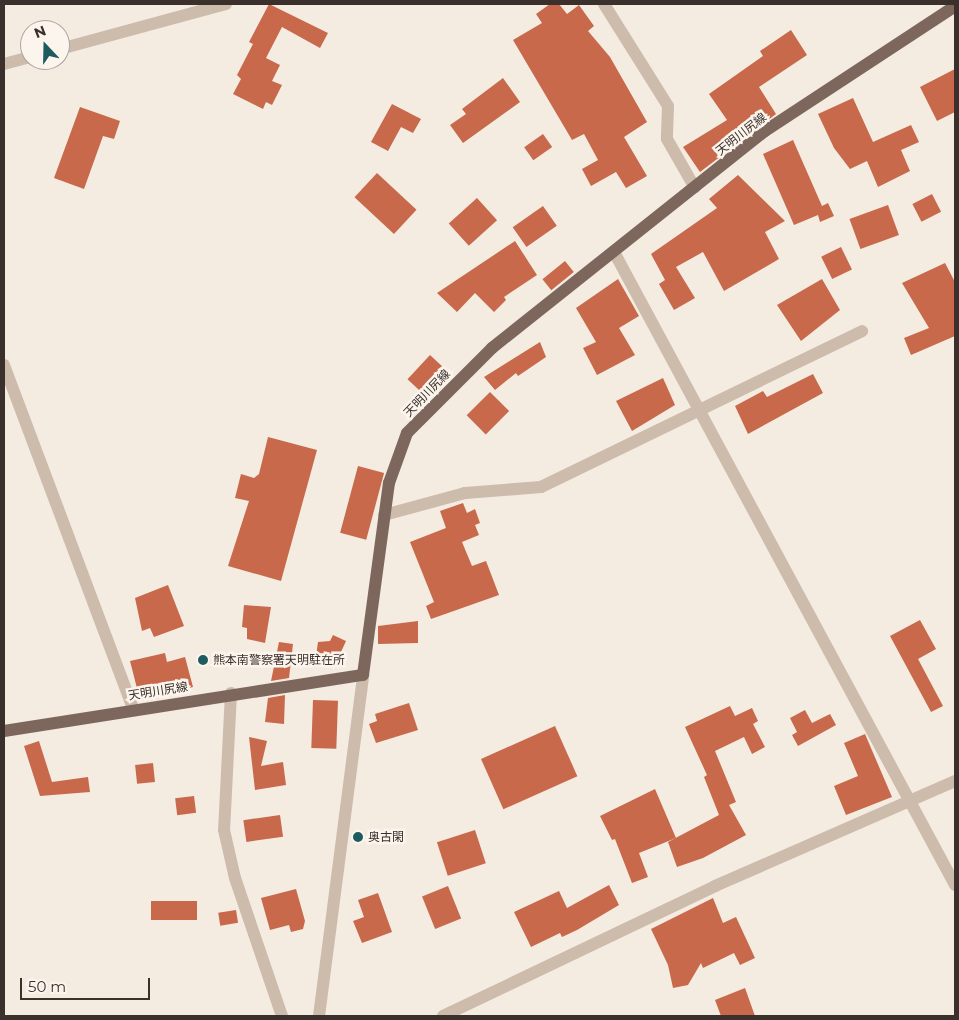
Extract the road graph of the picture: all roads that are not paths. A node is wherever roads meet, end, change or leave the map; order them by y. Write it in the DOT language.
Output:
graph roads {
  1 [pos="226,4"];
  2 [pos="604,4"];
  3 [pos="955,6"];
  4 [pos="70,46"];
  5 [pos="20,60"];
  6 [pos="4,64"];
  7 [pos="695,188"];
  8 [pos="614,252"];
  9 [pos="862,331"];
  10 [pos="4,365"];
  11 [pos="701,409"];
  12 [pos="384,515"];
  13 [pos="363,675"];
  14 [pos="231,693"];
  15 [pos="133,709"];
  16 [pos="4,731"];
  17 [pos="955,781"];
  18 [pos="913,802"];
  19 [pos="955,885"];
  20 [pos="282,1016"];
  21 [pos="318,1016"];
  22 [pos="443,1016"];
  1 -- 4 [label="street"];
  2 -- 7 [label="street"];
  3 -- 7 [label="main road, 天明川尻線"];
  5 -- 6 [label="street"];
  7 -- 8 [label="main road, 天明川尻線"];
  8 -- 11 [label="street"];
  8 -- 12 [label="main road, 天明川尻線"];
  9 -- 11 [label="street"];
  10 -- 15 [label="street"];
  11 -- 12 [label="street"];
  11 -- 18 [label="street"];
  12 -- 13 [label="main road, 天明川尻線"];
  13 -- 14 [label="main road, 天明川尻線"];
  13 -- 21 [label="street"];
  14 -- 15 [label="main road, 天明川尻線"];
  14 -- 20 [label="street"];
  15 -- 16 [label="main road, 天明川尻線"];
  17 -- 18 [label="street"];
  18 -- 19 [label="street"];
  18 -- 22 [label="street"];
}
